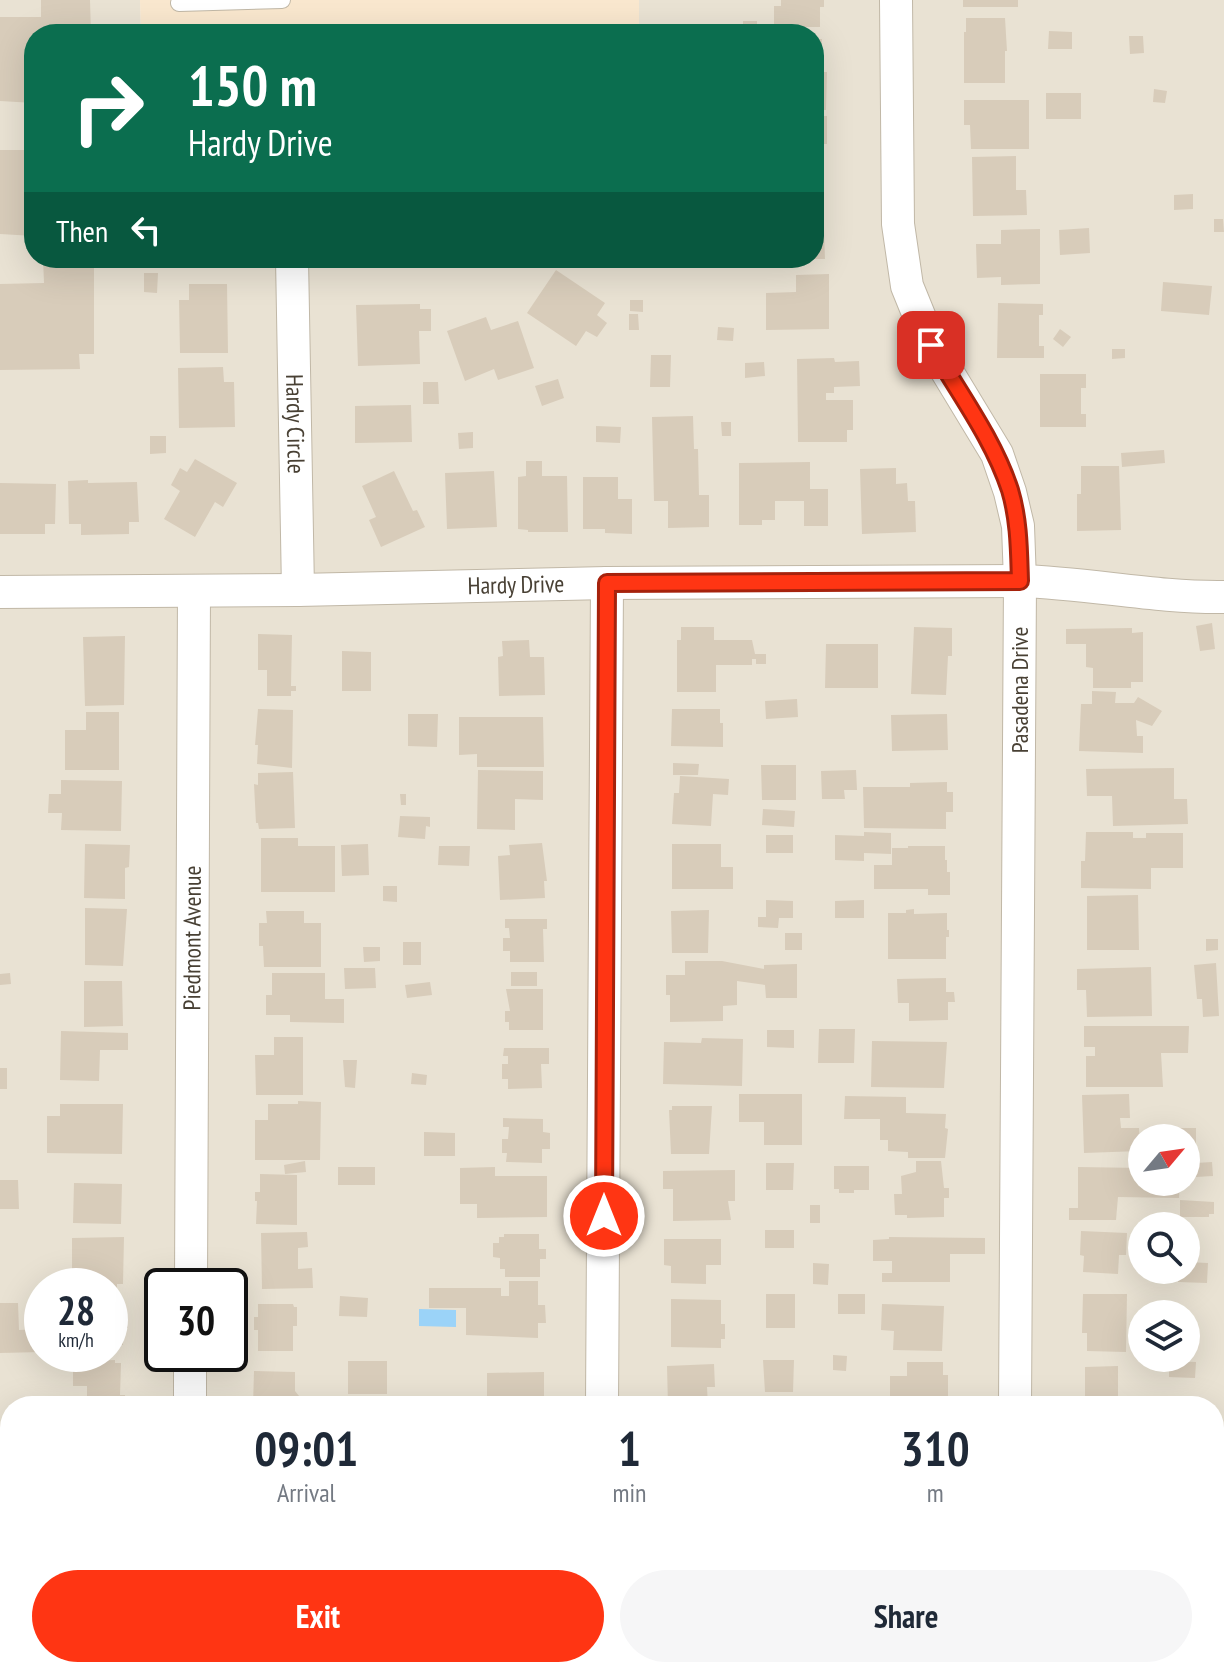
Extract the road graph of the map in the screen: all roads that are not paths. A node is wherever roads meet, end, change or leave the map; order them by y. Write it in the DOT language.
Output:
graph roads {
  1 [pos="180,0"];
  2 [pos="282,0"];
  3 [pos="896,0"];
  4 [pos="292,268"];
  5 [pos="1020,581"];
  6 [pos="607,583"];
  7 [pos="298,590"];
  8 [pos="194,591"];
  9 [pos="0,592"];
  10 [pos="1224,597"];
  11 [pos="191,1268"];
  12 [pos="190,1372"];
  13 [pos="190,1396"];
  14 [pos="602,1396"];
  15 [pos="1015,1396"];
  1 -- 2 [label="lane"];
  3 -- 5 [label="street, Pasadena Drive"];
  4 -- 7 [label="street, Hardy Circle"];
  5 -- 6 [label="street, Hardy Drive"];
  5 -- 10 [label="street, Hardy Drive"];
  5 -- 15 [label="street, Pasadena Drive"];
  6 -- 7 [label="street, Hardy Drive"];
  6 -- 14 [label="street"];
  7 -- 8 [label="street, Hardy Drive"];
  8 -- 9 [label="street, Hardy Drive"];
  8 -- 11 [label="street, Piedmont Avenue"];
  12 -- 13 [label="street"];
}
